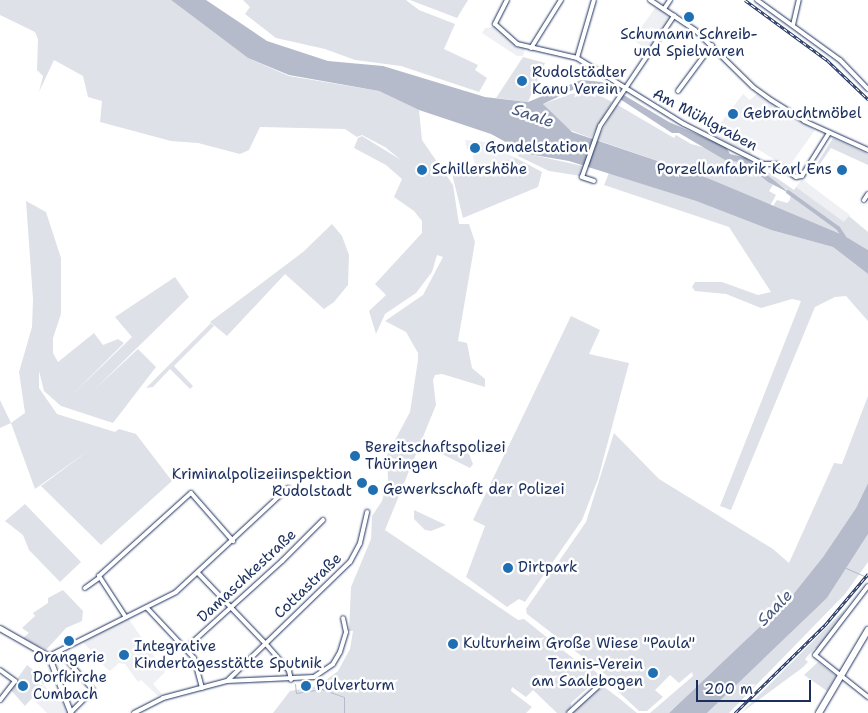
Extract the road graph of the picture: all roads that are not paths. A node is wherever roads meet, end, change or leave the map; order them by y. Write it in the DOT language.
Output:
graph roads {
  1 [pos="507,0"];
  2 [pos="562,0"];
  3 [pos="594,0"];
  4 [pos="650,0"];
  5 [pos="670,0"];
  6 [pos="757,0"];
  7 [pos="799,0"];
  8 [pos="664,9"];
  9 [pos="674,16"];
  10 [pos="793,25"];
  11 [pos="712,45"];
  12 [pos="531,48"];
  13 [pos="577,58"];
  14 [pos="868,89"];
  15 [pos="623,90"];
  16 [pos="678,91"];
  17 [pos="829,133"];
  18 [pos="868,150"];
  19 [pos="594,181"];
  20 [pos="868,194"];
  21 [pos="864,200"];
  22 [pos="288,488"];
  23 [pos="367,512"];
  24 [pos="323,520"];
  25 [pos="233,541"];
  26 [pos="198,574"];
  27 [pos="99,578"];
  28 [pos="868,586"];
  29 [pos="85,588"];
  30 [pos="231,607"];
  31 [pos="148,608"];
  32 [pos="125,616"];
  33 [pos="343,618"];
  34 [pos="0,628"];
  35 [pos="868,630"];
  36 [pos="3,633"];
  37 [pos="865,641"];
  38 [pos="264,643"];
  39 [pos="186,648"];
  40 [pos="60,652"];
  41 [pos="49,656"];
  42 [pos="0,670"];
  43 [pos="841,676"];
  44 [pos="291,680"];
  45 [pos="227,681"];
  46 [pos="603,682"];
  47 [pos="202,688"];
  48 [pos="868,697"];
  49 [pos="0,700"];
  50 [pos="70,713"];
  51 [pos="134,713"];
  52 [pos="569,713"];
  53 [pos="819,713"];
  1 -- 12 [label="street, Am Mühlgraben"];
  2 -- 12 [label="street"];
  3 -- 13 [label="street"];
  4 -- 8 [label="street"];
  5 -- 8 [label="street"];
  6 -- 10 [label="street"];
  7 -- 10 [label="street"];
  8 -- 9 [label="street"];
  9 -- 11 [label="street"];
  9 -- 15 [label="street"];
  10 -- 14 [label="street"];
  11 -- 16 [label="street"];
  11 -- 17 [label="street"];
  12 -- 13 [label="street, Am Mühlgraben"];
  13 -- 15 [label="street, Am Mühlgraben"];
  15 -- 17 [label="street, Am Mühlgraben"];
  15 -- 19 [label="street"];
  17 -- 18 [label="street"];
  20 -- 21 [label="street"];
  22 -- 25 [label="street"];
  23 -- 38 [label="street, Cottastraße"];
  24 -- 30 [label="street, Damaschkestraße"];
  25 -- 26 [label="street"];
  25 -- 27 [label="street"];
  26 -- 30 [label="street"];
  26 -- 31 [label="street"];
  27 -- 29 [label="street"];
  27 -- 32 [label="street"];
  28 -- 43 [label="street"];
  30 -- 38 [label="street"];
  30 -- 39 [label="street, Damaschkestraße"];
  31 -- 32 [label="street"];
  31 -- 39 [label="street"];
  32 -- 40 [label="street"];
  33 -- 44 [label="street"];
  34 -- 36 [label="street"];
  35 -- 37 [label="main road"];
  36 -- 41 [label="street"];
  37 -- 43 [label="main road"];
  38 -- 44 [label="street"];
  38 -- 45 [label="street, Cottastraße"];
  39 -- 47 [label="street"];
  40 -- 41 [label="street"];
  40 -- 50 [label="street"];
  41 -- 50 [label="street"];
  42 -- 49 [label="street"];
  43 -- 48 [label="street"];
  43 -- 53 [label="main road"];
  44 -- 45 [label="street"];
  45 -- 47 [label="street"];
  46 -- 52 [label="street"];
  47 -- 51 [label="street"];
}
